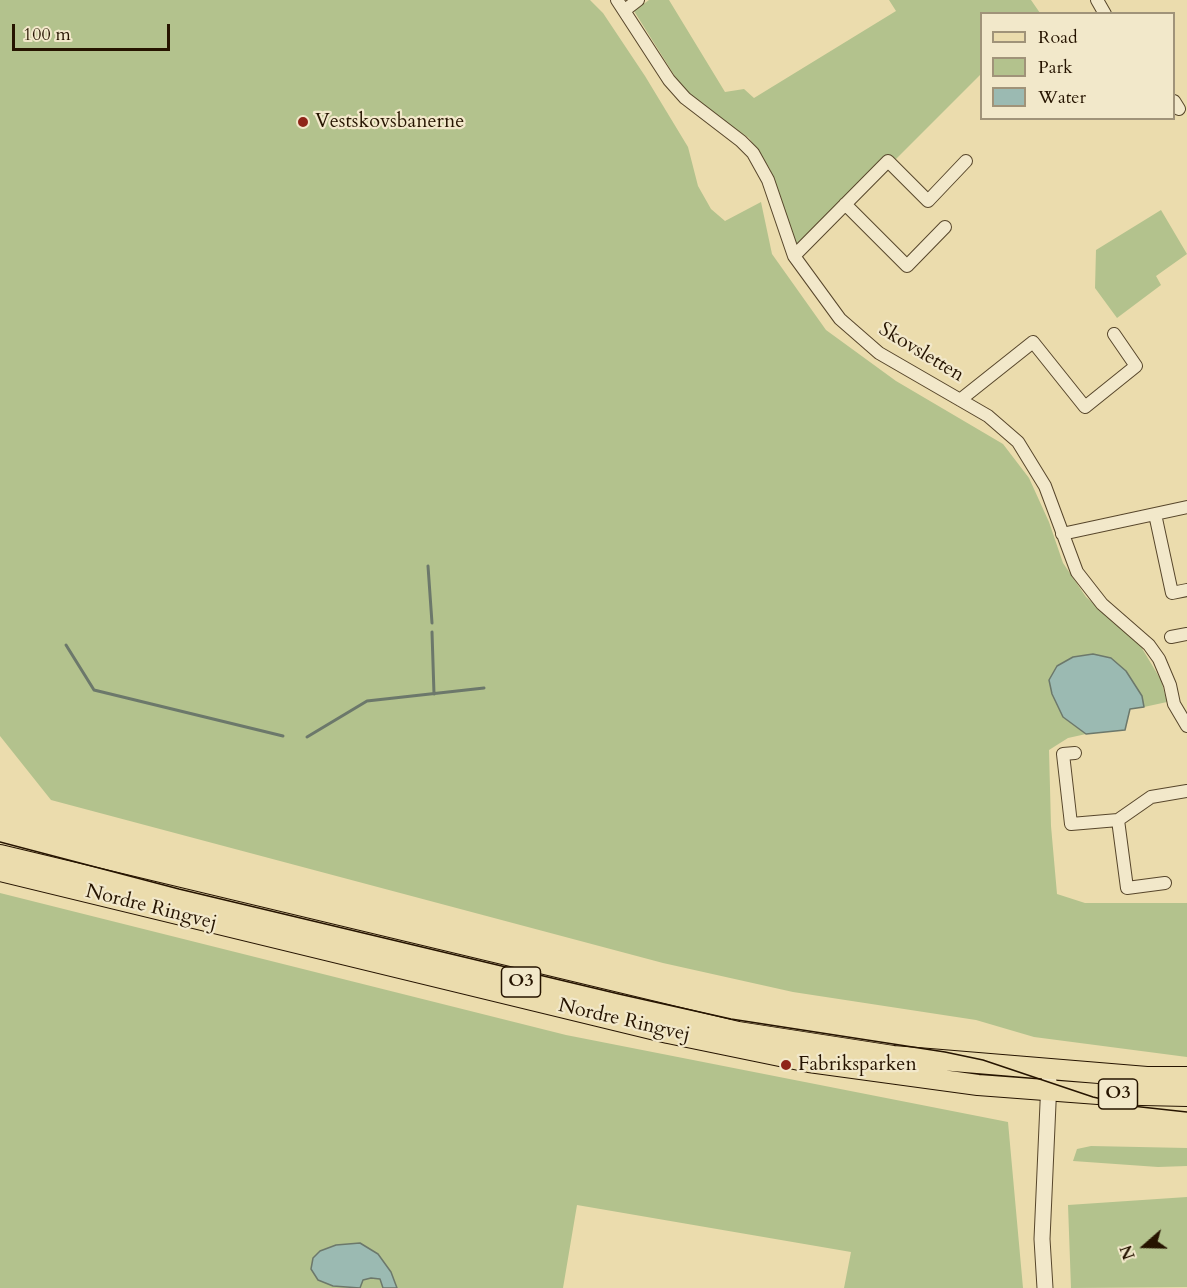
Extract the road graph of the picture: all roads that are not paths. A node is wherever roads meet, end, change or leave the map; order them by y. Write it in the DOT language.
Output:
graph roads {
  1 [pos="638,0"];
  2 [pos="621,5"];
  3 [pos="966,161"];
  4 [pos="845,204"];
  5 [pos="945,227"];
  6 [pos="794,256"];
  7 [pos="1114,334"];
  8 [pos="960,400"];
  9 [pos="1187,507"];
  10 [pos="1155,514"];
  11 [pos="1062,534"];
  12 [pos="1187,590"];
  13 [pos="1187,634"];
  14 [pos="1171,637"];
  15 [pos="1187,726"];
  16 [pos="1075,753"];
  17 [pos="1187,791"];
  18 [pos="1118,820"];
  19 [pos="0,855"];
  20 [pos="0,871"];
  21 [pos="1166,883"];
  22 [pos="1050,1069"];
  23 [pos="1187,1077"];
  24 [pos="1048,1091"];
  25 [pos="1187,1096"];
  26 [pos="1045,1288"];
  1 -- 2 [label="street"];
  2 -- 6 [label="street, Skovsletten"];
  3 -- 4 [label="street"];
  4 -- 5 [label="street"];
  4 -- 6 [label="street"];
  6 -- 8 [label="street, Skovsletten"];
  7 -- 8 [label="street"];
  8 -- 11 [label="street, Skovsletten"];
  9 -- 10 [label="street"];
  10 -- 11 [label="street"];
  10 -- 12 [label="street"];
  11 -- 15 [label="street, Skovsletten"];
  13 -- 14 [label="street"];
  16 -- 18 [label="street"];
  17 -- 18 [label="street"];
  18 -- 21 [label="street"];
  19 -- 22 [label="main road, Nordre Ringvej / O3"];
  20 -- 24 [label="main road, Nordre Ringvej / O3"];
  22 -- 23 [label="main road, Nordre Ringvej / O3"];
  22 -- 24 [label="street"];
  24 -- 25 [label="main road, Nordre Ringvej / O3"];
  24 -- 26 [label="street"];
}
